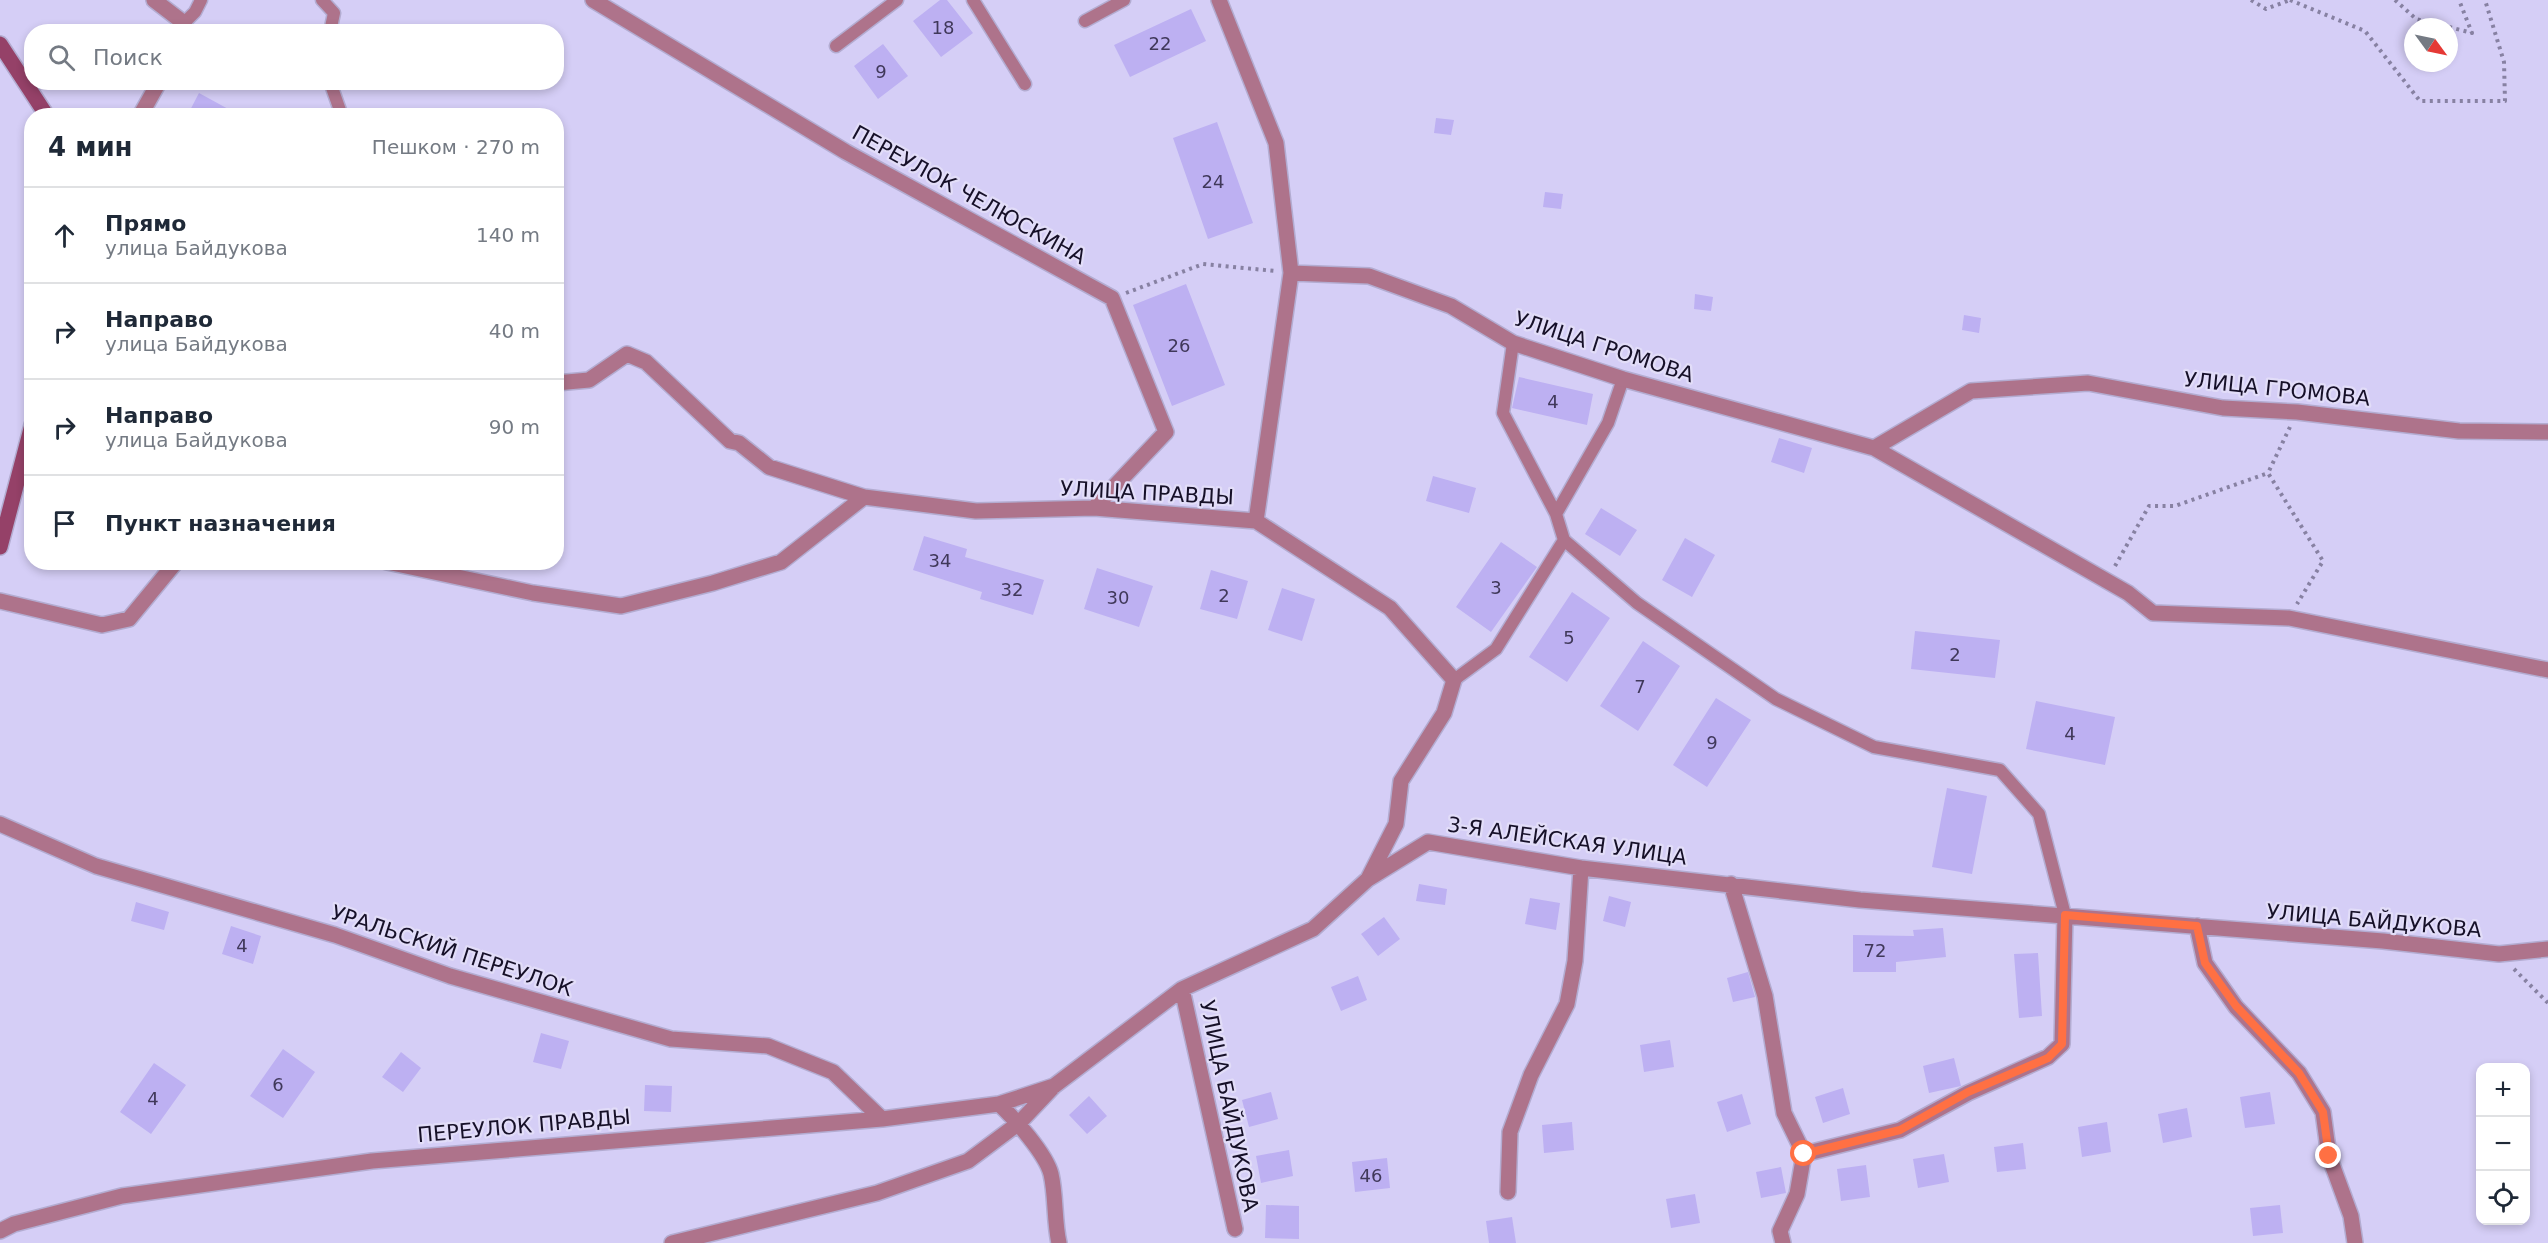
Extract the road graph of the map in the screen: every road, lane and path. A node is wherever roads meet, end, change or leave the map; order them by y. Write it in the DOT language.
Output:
graph roads {
  1 [pos="154,0"];
  2 [pos="201,0"];
  3 [pos="322,0"];
  4 [pos="593,0"];
  5 [pos="897,0"];
  6 [pos="973,0"];
  7 [pos="1124,0"];
  8 [pos="1219,0"];
  9 [pos="2250,0"];
  10 [pos="2290,0"];
  11 [pos="2395,0"];
  12 [pos="2459,0"];
  13 [pos="2485,0"];
  14 [pos="2415,18"];
  15 [pos="1085,21"];
  16 [pos="179,24"];
  17 [pos="185,24"];
  18 [pos="332,24"];
  19 [pos="2458,30"];
  20 [pos="0,45"];
  21 [pos="836,46"];
  22 [pos="24,81"];
  23 [pos="1025,84"];
  24 [pos="30,90"];
  25 [pos="155,90"];
  26 [pos="333,90"];
  27 [pos="42,108"];
  28 [pos="144,108"];
  29 [pos="339,108"];
  30 [pos="1291,273"];
  31 [pos="1112,298"];
  32 [pos="1513,343"];
  33 [pos="1623,380"];
  34 [pos="564,382"];
  35 [pos="2297,412"];
  36 [pos="2548,432"];
  37 [pos="1874,448"];
  38 [pos="24,456"];
  39 [pos="2268,473"];
  40 [pos="864,497"];
  41 [pos="1094,508"];
  42 [pos="1556,514"];
  43 [pos="1256,521"];
  44 [pos="1564,540"];
  45 [pos="0,547"];
  46 [pos="169,570"];
  47 [pos="425,570"];
  48 [pos="2106,582"];
  49 [pos="0,601"];
  50 [pos="2289,618"];
  51 [pos="2548,670"];
  52 [pos="1454,680"];
  53 [pos="0,824"];
  54 [pos="1581,868"];
  55 [pos="1368,879"];
  56 [pos="1731,884"];
  57 [pos="2065,915"];
  58 [pos="2197,926"];
  59 [pos="2548,949"];
  60 [pos="2499,954"];
  61 [pos="1182,989"];
  62 [pos="2548,1003"];
  63 [pos="1054,1086"];
  64 [pos="999,1104"];
  65 [pos="882,1119"];
  66 [pos="1019,1123"];
  67 [pos="1804,1154"];
  68 [pos="1508,1192"];
  69 [pos="1235,1229"];
  70 [pos="0,1231"];
  71 [pos="690,1240"];
  72 [pos="672,1243"];
  73 [pos="1059,1243"];
  74 [pos="1783,1243"];
  75 [pos="2355,1243"];
  1 -- 16 [label="street"];
  2 -- 17 [label="lane"];
  3 -- 18 [label="lane"];
  4 -- 31 [label="street, ПЕРЕУЛОК ЧЕЛЮСКИНА"];
  5 -- 21 [label="lane"];
  6 -- 23 [label="lane"];
  7 -- 15 [label="lane"];
  8 -- 30 [label="street, УЛИЦА ПРАВДЫ"];
  9 -- 10 [label="path"];
  10 -- 13 [label="path"];
  11 -- 14 [label="path"];
  12 -- 19 [label="path"];
  20 -- 22 [label="main road"];
  24 -- 27 [label="main road"];
  25 -- 28 [label="street"];
  26 -- 29 [label="lane"];
  30 -- 31 [label="path"];
  30 -- 32 [label="street, УЛИЦА ГРОМОВА"];
  30 -- 43 [label="street, УЛИЦА ПРАВДЫ"];
  31 -- 41 [label="street"];
  32 -- 33 [label="street, УЛИЦА ГРОМОВА"];
  32 -- 42 [label="lane"];
  33 -- 37 [label="street, УЛИЦА ГРОМОВА"];
  33 -- 42 [label="lane"];
  34 -- 40 [label="street, УЛИЦА ПРАВДЫ"];
  35 -- 36 [label="street, УЛИЦА ГРОМОВА"];
  35 -- 37 [label="street, УЛИЦА ГРОМОВА"];
  35 -- 39 [label="path"];
  37 -- 48 [label="street, УЛИЦА ГРОМОВА"];
  38 -- 45 [label="main road"];
  39 -- 48 [label="path"];
  39 -- 50 [label="path"];
  40 -- 41 [label="street, УЛИЦА ПРАВДЫ"];
  40 -- 47 [label="street"];
  41 -- 43 [label="street, УЛИЦА ПРАВДЫ"];
  42 -- 44 [label="lane"];
  43 -- 52 [label="street"];
  44 -- 52 [label="lane"];
  44 -- 57 [label="lane"];
  46 -- 49 [label="street"];
  48 -- 50 [label="street, УЛИЦА ГРОМОВА"];
  50 -- 51 [label="street, УЛИЦА ГРОМОВА"];
  52 -- 55 [label="street"];
  53 -- 65 [label="street, УРАЛЬСКИЙ ПЕРЕУЛОК"];
  54 -- 55 [label="street, 3-Я АЛЕЙСКАЯ УЛИЦА"];
  54 -- 56 [label="street, 3-Я АЛЕЙСКАЯ УЛИЦА"];
  54 -- 68 [label="street"];
  55 -- 61 [label="street"];
  56 -- 57 [label="street, 3-Я АЛЕЙСКАЯ УЛИЦА"];
  56 -- 67 [label="street"];
  57 -- 58 [label="street, УЛИЦА БАЙДУКОВА"];
  57 -- 67 [label="street"];
  58 -- 60 [label="street, УЛИЦА БАЙДУКОВА"];
  58 -- 75 [label="street"];
  59 -- 60 [label="street, УЛИЦА БАЙДУКОВА"];
  60 -- 62 [label="path"];
  61 -- 63 [label="street, УЛИЦА БАЙДУКОВА"];
  61 -- 69 [label="street, УЛИЦА БАЙДУКОВА"];
  63 -- 64 [label="street, ПЕРЕУЛОК ПРАВДЫ"];
  63 -- 66 [label="street, УЛИЦА БАЙДУКОВА"];
  64 -- 65 [label="street, ПЕРЕУЛОК ПРАВДЫ"];
  64 -- 66 [label="street"];
  65 -- 70 [label="street, ПЕРЕУЛОК ПРАВДЫ"];
  66 -- 71 [label="street, УЛИЦА БАЙДУКОВА"];
  66 -- 73 [label="street"];
  67 -- 74 [label="street"];
  71 -- 72 [label="street, УЛИЦА БАЙДУКОВА"];
}
